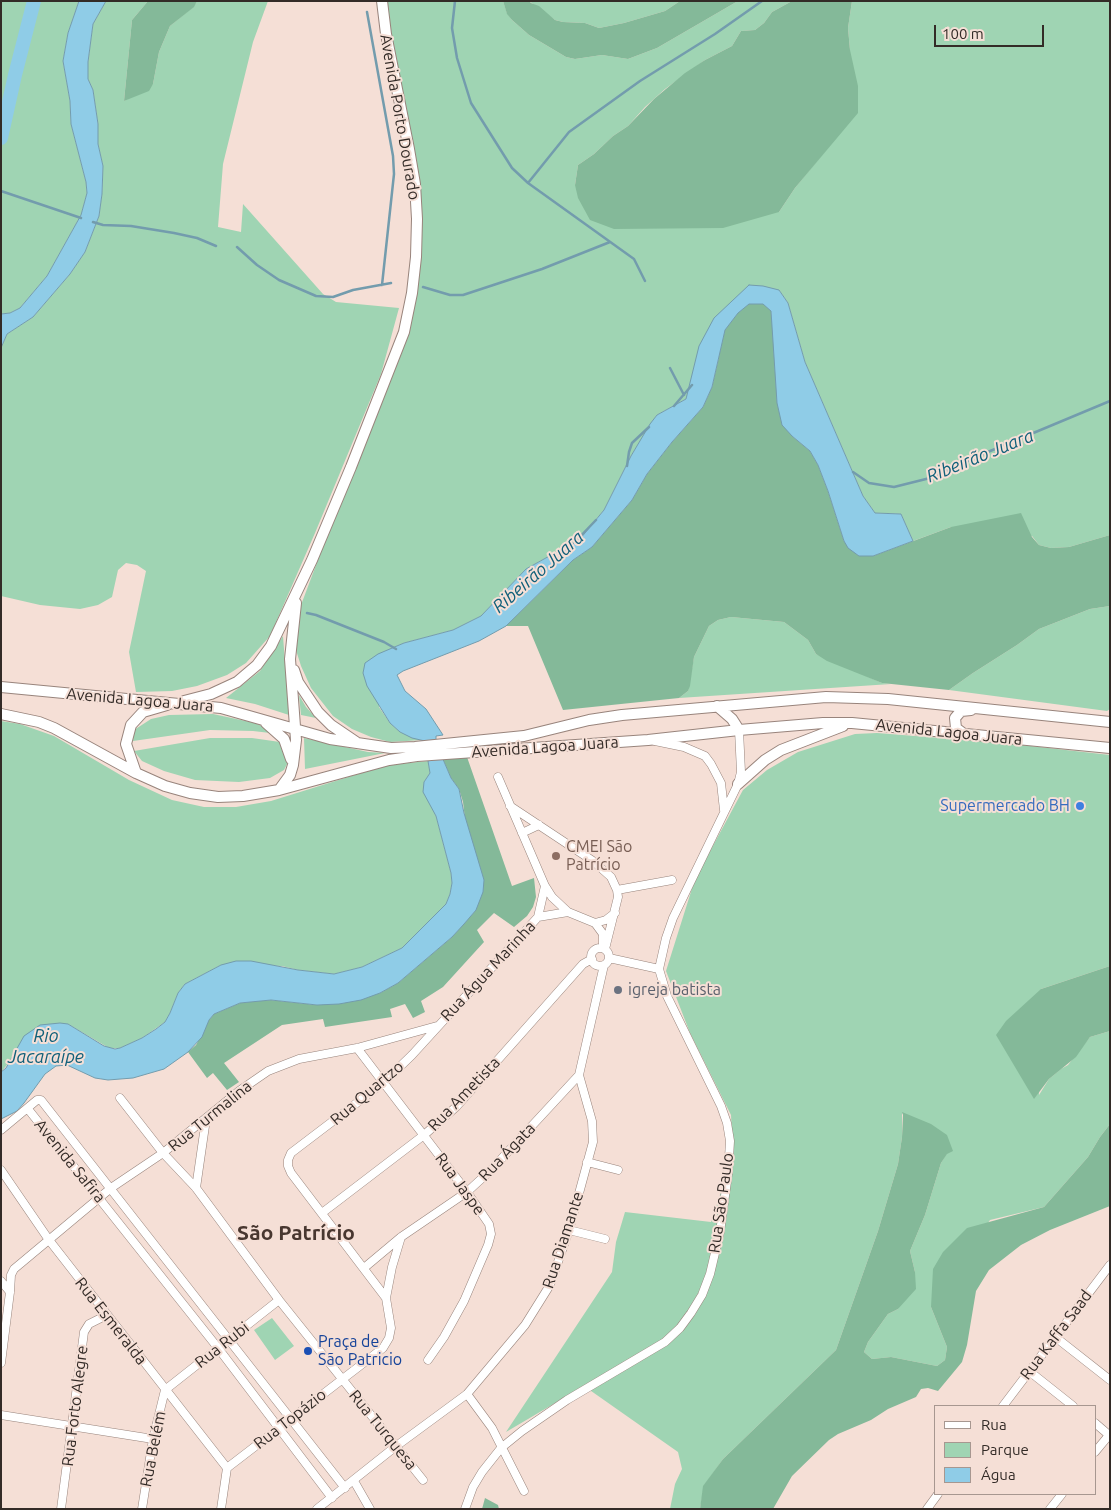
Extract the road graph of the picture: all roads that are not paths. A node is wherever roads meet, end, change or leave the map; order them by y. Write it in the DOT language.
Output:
graph roads {
  1 [pos="382,1"];
  2 [pos="298,592"];
  3 [pos="290,659"];
  4 [pos="1,687"];
  5 [pos="175,703"];
  6 [pos="717,706"];
  7 [pos="1006,711"];
  8 [pos="1,714"];
  9 [pos="259,718"];
  10 [pos="1110,722"];
  11 [pos="852,723"];
  12 [pos="294,729"];
  13 [pos="739,730"];
  14 [pos="964,734"];
  15 [pos="648,740"];
  16 [pos="359,744"];
  17 [pos="458,748"];
  18 [pos="1110,748"];
  19 [pos="416,752"];
  20 [pos="293,765"];
  21 [pos="136,774"];
  22 [pos="498,776"];
  23 [pos="738,784"];
  24 [pos="279,790"];
  25 [pos="510,806"];
  26 [pos="724,811"];
  27 [pos="539,826"];
  28 [pos="522,833"];
  29 [pos="672,880"];
  30 [pos="545,886"];
  31 [pos="617,890"];
  32 [pos="568,912"];
  33 [pos="615,912"];
  34 [pos="538,917"];
  35 [pos="595,923"];
  36 [pos="604,949"];
  37 [pos="610,958"];
  38 [pos="592,959"];
  39 [pos="604,965"];
  40 [pos="659,969"];
  41 [pos="437,1026"];
  42 [pos="357,1048"];
  43 [pos="579,1075"];
  44 [pos="383,1083"];
  45 [pos="120,1098"];
  46 [pos="28,1109"];
  47 [pos="206,1119"];
  48 [pos="1,1130"];
  49 [pos="424,1135"];
  50 [pos="163,1153"];
  51 [pos="587,1162"];
  52 [pos="1,1170"];
  53 [pos="618,1170"];
  54 [pos="111,1188"];
  55 [pos="196,1188"];
  56 [pos="467,1192"];
  57 [pos="99,1198"];
  58 [pos="322,1213"];
  59 [pos="569,1230"];
  60 [pos="402,1237"];
  61 [pos="605,1239"];
  62 [pos="49,1240"];
  63 [pos="1110,1265"];
  64 [pos="364,1268"];
  65 [pos="1,1281"];
  66 [pos="10,1292"];
  67 [pos="386,1298"];
  68 [pos="279,1300"];
  69 [pos="107,1315"];
  70 [pos="1054,1336"];
  71 [pos="229,1340"];
  72 [pos="218,1348"];
  73 [pos="428,1360"];
  74 [pos="1,1363"];
  75 [pos="1029,1371"];
  76 [pos="342,1379"];
  77 [pos="1110,1380"];
  78 [pos="165,1390"];
  79 [pos="467,1394"];
  80 [pos="1005,1403"];
  81 [pos="1072,1405"];
  82 [pos="1,1415"];
  83 [pos="291,1419"];
  84 [pos="1096,1424"];
  85 [pos="73,1426"];
  86 [pos="280,1428"];
  87 [pos="1109,1434"];
  88 [pos="153,1439"];
  89 [pos="395,1447"];
  90 [pos="501,1448"];
  91 [pos="1096,1451"];
  92 [pos="227,1468"];
  93 [pos="422,1480"];
  94 [pos="354,1481"];
  95 [pos="345,1488"];
  96 [pos="524,1491"];
  97 [pos="937,1495"];
  98 [pos="1061,1495"];
  99 [pos="332,1498"];
  100 [pos="61,1509"];
  101 [pos="142,1509"];
  102 [pos="221,1509"];
  103 [pos="317,1509"];
  104 [pos="370,1509"];
  105 [pos="465,1509"];
  106 [pos="927,1509"];
  107 [pos="1050,1509"];
  1 -- 2 [label="main road, Avenida Porto Dourado"];
  2 -- 3 [label="main road"];
  2 -- 5 [label="main road"];
  3 -- 12 [label="main road"];
  3 -- 16 [label="main road"];
  4 -- 5 [label="main road, Avenida Lagoa Juara"];
  5 -- 9 [label="main road, Avenida Lagoa Juara"];
  5 -- 21 [label="main road"];
  6 -- 7 [label="main road, Avenida Lagoa Juara"];
  6 -- 13 [label="main road"];
  6 -- 17 [label="main road, Avenida Lagoa Juara"];
  7 -- 10 [label="main road, Avenida Lagoa Juara"];
  7 -- 14 [label="main road"];
  8 -- 21 [label="main road, Avenida Lagoa Juara"];
  9 -- 12 [label="main road, Avenida Lagoa Juara"];
  9 -- 20 [label="main road"];
  11 -- 13 [label="main road, Avenida Lagoa Juara"];
  11 -- 14 [label="main road, Avenida Lagoa Juara"];
  11 -- 23 [label="main road"];
  12 -- 16 [label="main road, Avenida Lagoa Juara"];
  12 -- 20 [label="main road"];
  13 -- 15 [label="main road, Avenida Lagoa Juara"];
  13 -- 23 [label="street, Rua São Paulo"];
  14 -- 18 [label="main road, Avenida Lagoa Juara"];
  15 -- 17 [label="main road, Avenida Lagoa Juara"];
  15 -- 26 [label="street"];
  16 -- 19 [label="main road, Avenida Lagoa Juara"];
  17 -- 19 [label="main road, Avenida Lagoa Juara"];
  19 -- 24 [label="main road, Avenida Lagoa Juara"];
  20 -- 24 [label="main road"];
  21 -- 24 [label="main road, Avenida Lagoa Juara"];
  22 -- 25 [label="street"];
  23 -- 26 [label="street, Rua São Paulo"];
  25 -- 27 [label="street"];
  25 -- 28 [label="street"];
  26 -- 40 [label="street, Rua São Paulo"];
  27 -- 28 [label="street"];
  27 -- 31 [label="street"];
  28 -- 30 [label="street"];
  29 -- 31 [label="street"];
  30 -- 32 [label="street"];
  30 -- 34 [label="street, Rua Água Marinha"];
  31 -- 33 [label="street"];
  32 -- 34 [label="street"];
  32 -- 35 [label="street"];
  33 -- 35 [label="street"];
  33 -- 36 [label="street"];
  34 -- 41 [label="street, Rua Água Marinha"];
  35 -- 36 [label="street"];
  36 -- 37 [label="street"];
  36 -- 38 [label="street"];
  37 -- 39 [label="street"];
  37 -- 40 [label="street"];
  38 -- 39 [label="street"];
  38 -- 49 [label="street, Rua Ametista"];
  39 -- 43 [label="street, Rua Diamante"];
  40 -- 90 [label="street, Rua São Paulo"];
  41 -- 42 [label="street, Rua Turmalina"];
  41 -- 44 [label="street, Rua Quartzo"];
  42 -- 44 [label="street, Rua Jaspe"];
  42 -- 47 [label="street, Rua Turmalina"];
  43 -- 51 [label="street, Rua Diamante"];
  43 -- 56 [label="street, Rua Ágata"];
  44 -- 49 [label="street, Rua Jaspe"];
  44 -- 58 [label="street, Rua Quartzo"];
  45 -- 50 [label="street, Rua Turquesa"];
  46 -- 48 [label="street"];
  46 -- 54 [label="street, Avenida Safira"];
  46 -- 57 [label="street, Avenida Safira"];
  47 -- 50 [label="street, Rua Turmalina"];
  47 -- 55 [label="street"];
  49 -- 56 [label="street, Rua Jaspe"];
  49 -- 58 [label="street, Rua Ametista"];
  50 -- 54 [label="street, Rua Turmalina"];
  50 -- 55 [label="street, Rua Turquesa"];
  51 -- 53 [label="street"];
  51 -- 59 [label="street, Rua Diamante"];
  52 -- 62 [label="street, Rua Esmeralda"];
  54 -- 57 [label="street, Rua Turmalina"];
  54 -- 71 [label="street, Avenida Safira"];
  55 -- 68 [label="street, Rua Turquesa"];
  56 -- 60 [label="street, Rua Ágata"];
  56 -- 73 [label="street, Rua Jaspe"];
  57 -- 62 [label="street, Rua Turmalina"];
  57 -- 72 [label="street, Avenida Safira"];
  58 -- 64 [label="street"];
  59 -- 61 [label="street"];
  59 -- 79 [label="street, Rua Diamante"];
  60 -- 64 [label="street, Rua Ágata"];
  60 -- 67 [label="street"];
  62 -- 66 [label="street, Rua Turmalina"];
  62 -- 69 [label="street, Rua Esmeralda"];
  63 -- 70 [label="street, Rua Kaffa Saad"];
  64 -- 67 [label="street"];
  65 -- 66 [label="street"];
  66 -- 74 [label="street"];
  67 -- 76 [label="street, Rua Topázio"];
  68 -- 71 [label="street, Rua Rubi"];
  68 -- 76 [label="street, Rua Turquesa"];
  69 -- 78 [label="street, Rua Esmeralda"];
  69 -- 85 [label="street, Rua Forto Alegre"];
  70 -- 75 [label="street, Rua Kaffa Saad"];
  70 -- 77 [label="street"];
  71 -- 72 [label="street, Rua Rubi"];
  71 -- 83 [label="street, Avenida Safira"];
  72 -- 78 [label="street, Rua Rubi"];
  72 -- 86 [label="street, Avenida Safira"];
  75 -- 80 [label="street, Rua Kaffa Saad"];
  75 -- 81 [label="street"];
  76 -- 83 [label="street, Rua Topázio"];
  76 -- 89 [label="street, Rua Turquesa"];
  78 -- 88 [label="street, Rua Belém"];
  78 -- 92 [label="street, Rua Esmeralda"];
  79 -- 89 [label="street, Rua Diamante"];
  79 -- 90 [label="street"];
  82 -- 85 [label="street"];
  83 -- 86 [label="street, Rua Topázio"];
  83 -- 95 [label="street, Avenida Safira"];
  84 -- 87 [label="street"];
  85 -- 88 [label="street"];
  85 -- 100 [label="street, Rua Forto Alegre"];
  86 -- 92 [label="street, Rua Topázio"];
  86 -- 99 [label="street, Avenida Safira"];
  87 -- 91 [label="street"];
  88 -- 101 [label="street, Rua Belém"];
  89 -- 93 [label="street, Rua Turquesa"];
  89 -- 94 [label="street, Rua Diamante"];
  90 -- 96 [label="street"];
  90 -- 105 [label="street, Rua São Paulo"];
  92 -- 102 [label="street"];
  94 -- 95 [label="street, Rua Diamante"];
  94 -- 104 [label="street"];
  95 -- 99 [label="street, Rua Diamante"];
  97 -- 106 [label="street"];
  98 -- 107 [label="street"];
  99 -- 103 [label="street, Rua Diamante"];
}
